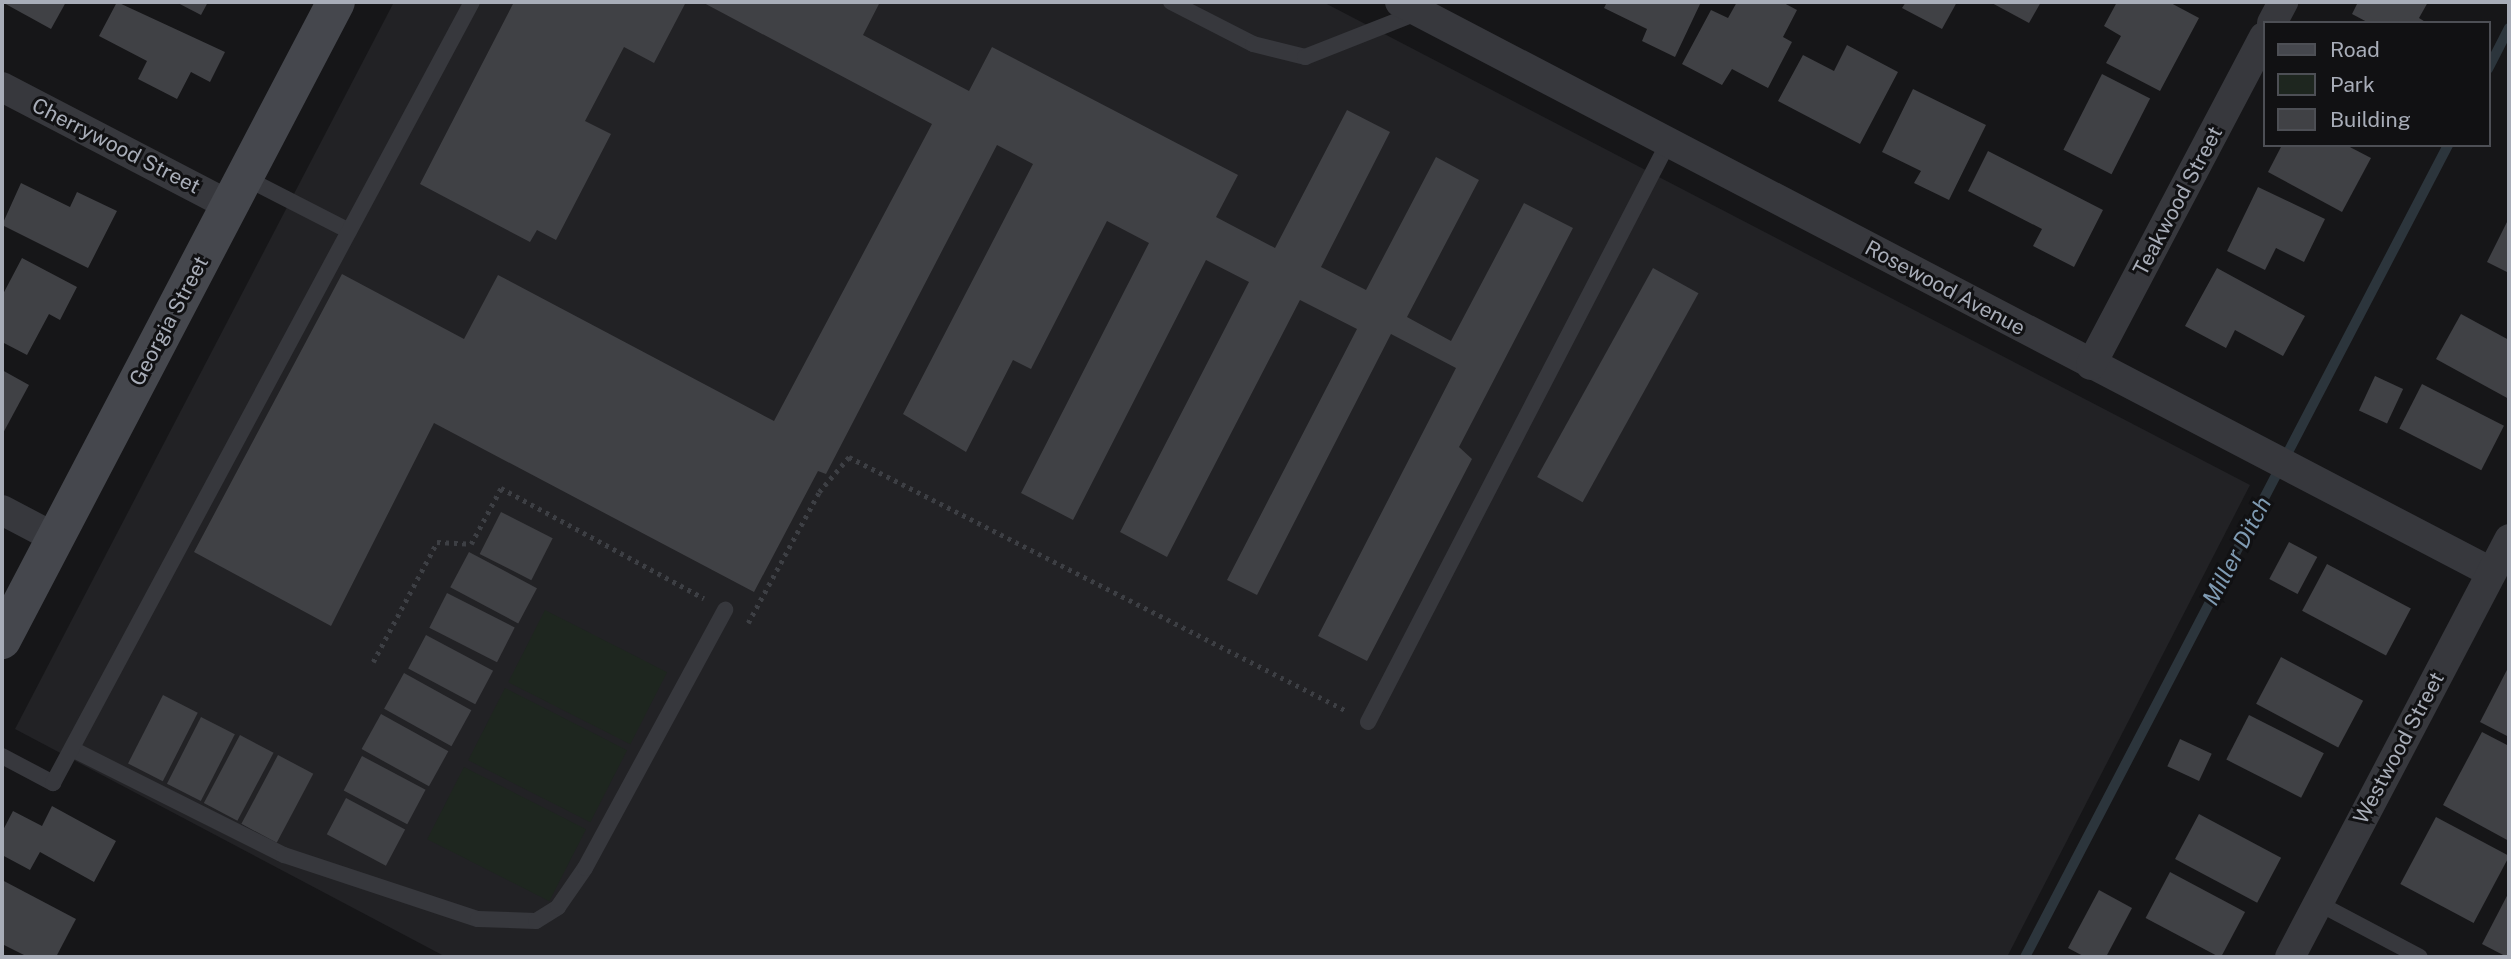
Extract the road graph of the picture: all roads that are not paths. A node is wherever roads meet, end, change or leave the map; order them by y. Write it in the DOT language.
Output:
graph roads {
  1 [pos="336,2"];
  2 [pos="472,2"];
  3 [pos="1171,2"];
  4 [pos="2283,2"];
  5 [pos="1410,7"];
  6 [pos="2273,21"];
  7 [pos="2262,41"];
  8 [pos="2,87"];
  9 [pos="1668,143"];
  10 [pos="237,191"];
  11 [pos="349,231"];
  12 [pos="2091,365"];
  13 [pos="2,510"];
  14 [pos="55,538"];
  15 [pos="2509,539"];
  16 [pos="2491,572"];
  17 [pos="725,610"];
  18 [pos="2,640"];
  19 [pos="1368,722"];
  20 [pos="72,749"];
  21 [pos="2,756"];
  22 [pos="2318,903"];
  23 [pos="2290,957"];
  24 [pos="2420,957"];
  1 -- 10 [label="main road, Georgia Street"];
  2 -- 11 [label="lane"];
  3 -- 5 [label="lane"];
  4 -- 6 [label="street"];
  5 -- 9 [label="street, Rosewood Avenue"];
  7 -- 12 [label="street, Teakwood Street"];
  8 -- 10 [label="street, Cherrywood Street"];
  9 -- 12 [label="street, Rosewood Avenue"];
  9 -- 19 [label="lane"];
  10 -- 11 [label="lane"];
  10 -- 14 [label="main road, Georgia Street"];
  11 -- 20 [label="lane"];
  12 -- 16 [label="street, Rosewood Avenue"];
  13 -- 14 [label="street"];
  14 -- 18 [label="main road, Georgia Street"];
  15 -- 16 [label="street, Westwood Street"];
  16 -- 22 [label="street, Westwood Street"];
  17 -- 20 [label="lane"];
  20 -- 21 [label="lane"];
  22 -- 23 [label="street, Westwood Street"];
  22 -- 24 [label="lane"];
}
